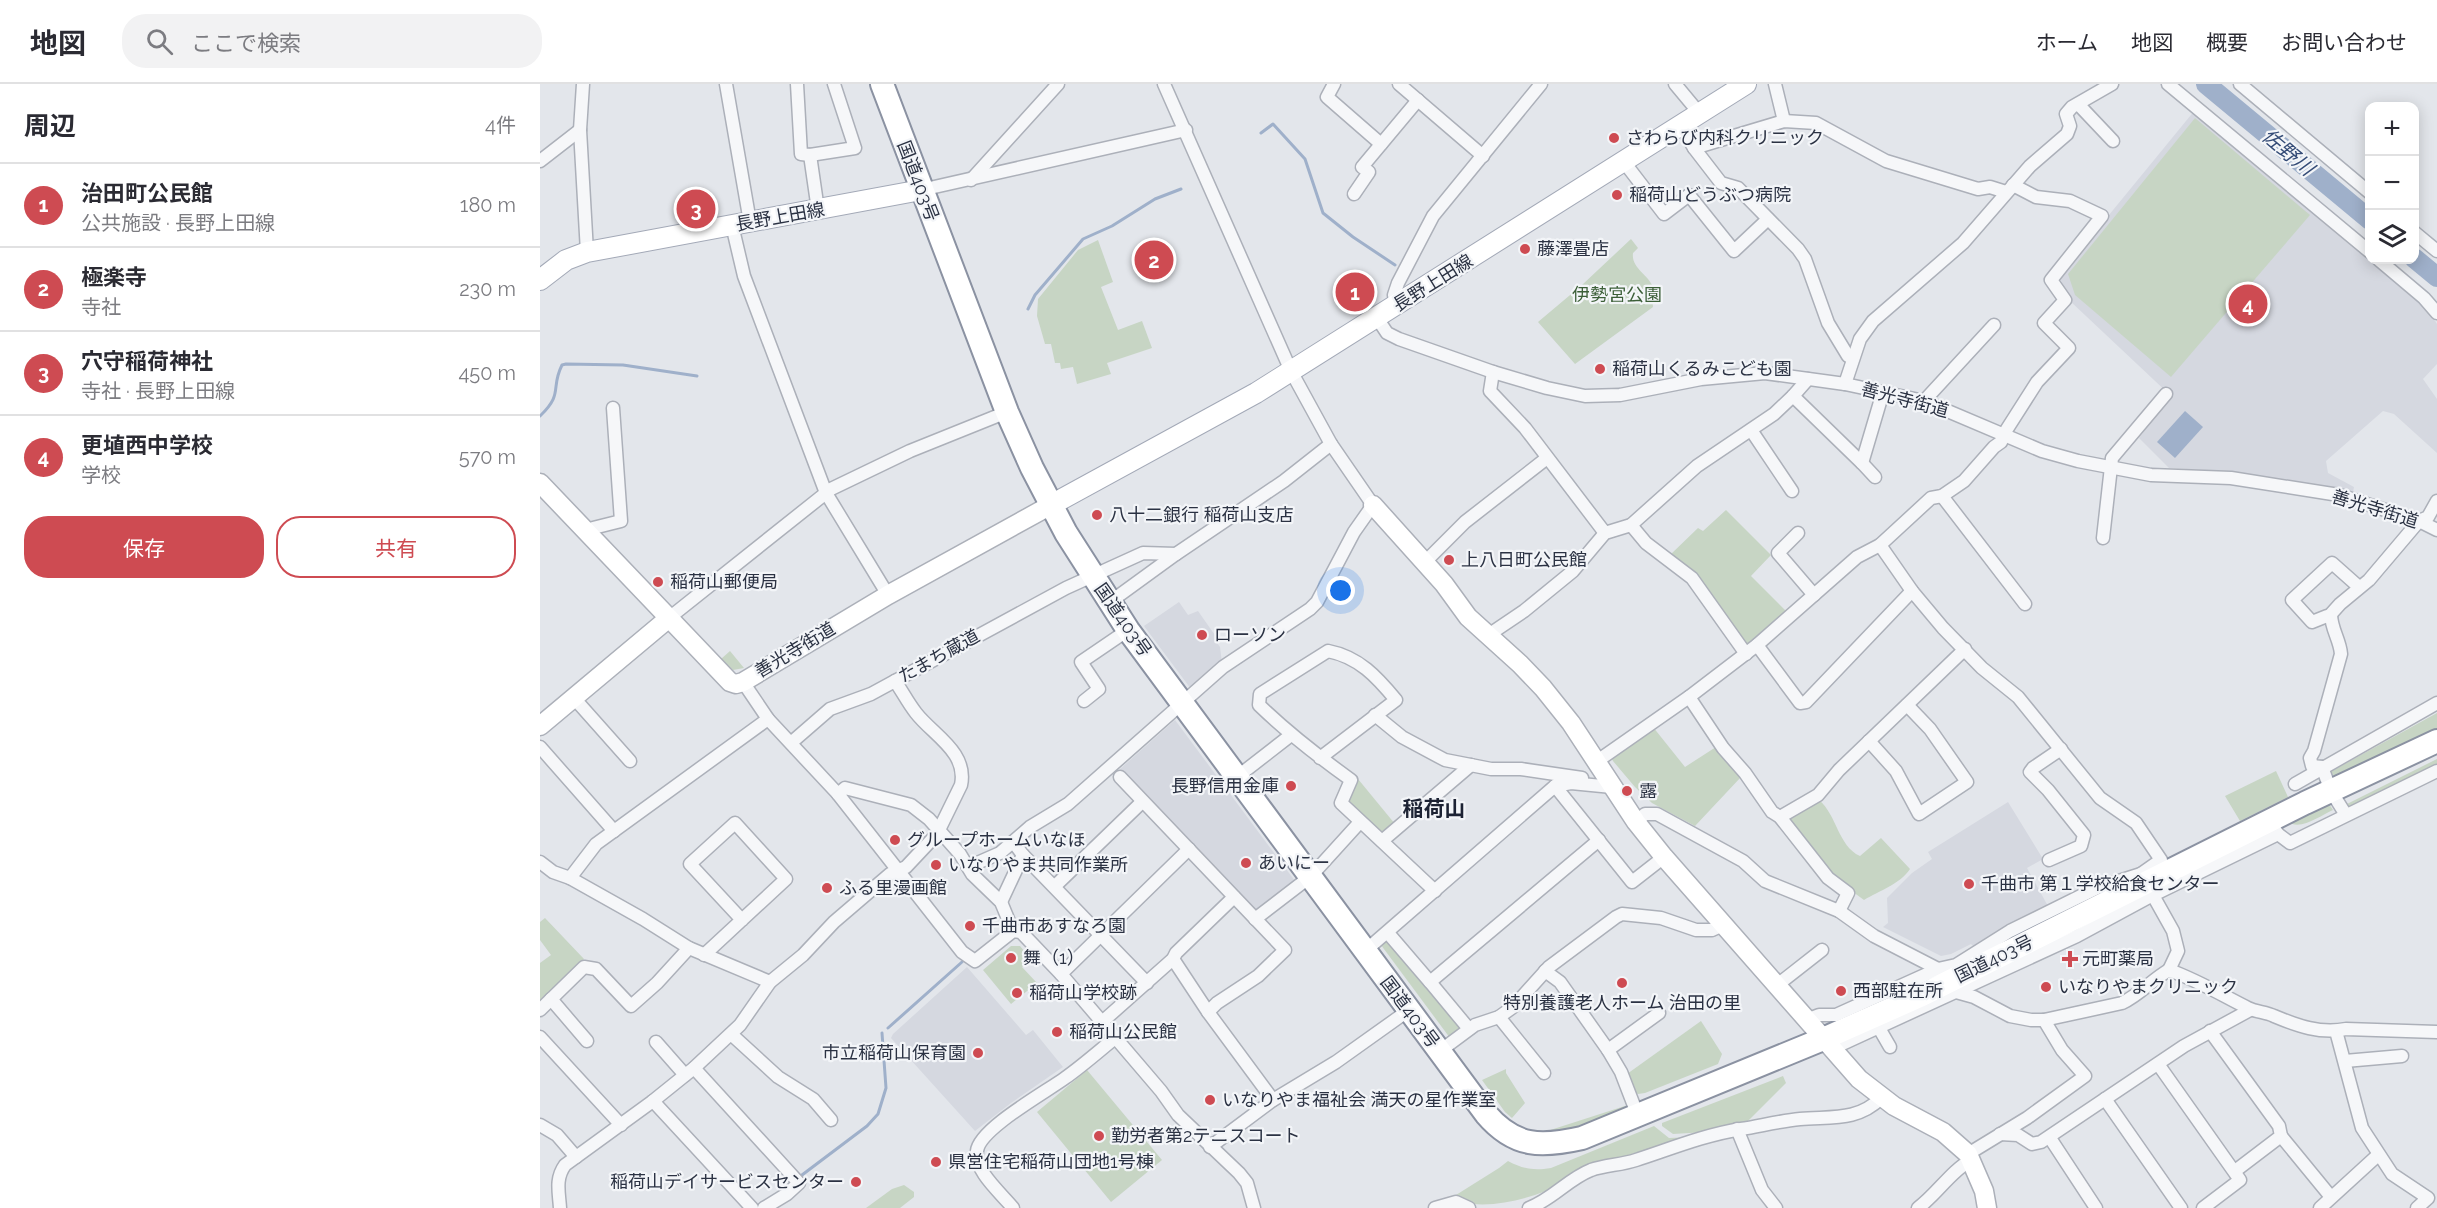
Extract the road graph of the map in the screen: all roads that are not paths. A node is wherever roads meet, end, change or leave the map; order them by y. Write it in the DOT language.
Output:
graph roads {
  1 [pos="583,84"];
  2 [pos="726,84"];
  3 [pos="797,84"];
  4 [pos="834,84"];
  5 [pos="882,84"];
  6 [pos="1058,84"];
  7 [pos="1164,84"];
  8 [pos="1334,84"];
  9 [pos="1399,84"];
  10 [pos="1541,84"];
  11 [pos="1675,84"];
  12 [pos="1746,84"];
  13 [pos="1775,84"];
  14 [pos="2112,84"];
  15 [pos="2168,84"];
  16 [pos="2240,84"];
  17 [pos="1418,100"];
  18 [pos="2078,104"];
  19 [pos="1700,114"];
  20 [pos="1784,121"];
  21 [pos="1681,126"];
  22 [pos="580,130"];
  23 [pos="1186,130"];
  24 [pos="2113,141"];
  25 [pos="1381,144"];
  26 [pos="1694,148"];
  27 [pos="810,155"];
  28 [pos="1483,156"];
  29 [pos="540,160"];
  30 [pos="1624,162"];
  31 [pos="971,180"];
  32 [pos="2010,189"];
  33 [pos="921,190"];
  34 [pos="2365,190"];
  35 [pos="1354,194"];
  36 [pos="818,210"];
  37 [pos="1768,219"];
  38 [pos="741,224"];
  39 [pos="2419,235"];
  40 [pos="2365,248"];
  41 [pos="2437,251"];
  42 [pos="587,252"];
  43 [pos="2384,264"];
  44 [pos="540,280"];
  45 [pos="1396,306"];
  46 [pos="2437,313"];
  47 [pos="1377,318"];
  48 [pos="1994,325"];
  49 [pos="1853,358"];
  50 [pos="1291,371"];
  51 [pos="1493,372"];
  52 [pos="1808,379"];
  53 [pos="1845,384"];
  54 [pos="1883,392"];
  55 [pos="2166,394"];
  56 [pos="1793,396"];
  57 [pos="1924,401"];
  58 [pos="613,408"];
  59 [pos="1007,412"];
  60 [pos="1751,430"];
  61 [pos="2004,435"];
  62 [pos="1331,444"];
  63 [pos="1547,458"];
  64 [pos="1862,463"];
  65 [pos="2111,468"];
  66 [pos="1875,477"];
  67 [pos="540,483"];
  68 [pos="1792,491"];
  69 [pos="826,493"];
  70 [pos="1941,496"];
  71 [pos="2437,501"];
  72 [pos="1050,505"];
  73 [pos="1373,505"];
  74 [pos="2419,521"];
  75 [pos="1631,525"];
  76 [pos="2437,530"];
  77 [pos="587,533"];
  78 [pos="1605,533"];
  79 [pos="1798,533"];
  80 [pos="2103,538"];
  81 [pos="1880,545"];
  82 [pos="1176,555"];
  83 [pos="1425,562"];
  84 [pos="1092,576"];
  85 [pos="2359,587"];
  86 [pos="1912,591"];
  87 [pos="888,595"];
  88 [pos="1814,595"];
  89 [pos="1110,602"];
  90 [pos="2025,604"];
  91 [pos="2331,617"];
  92 [pos="669,618"];
  93 [pos="1128,630"];
  94 [pos="1487,636"];
  95 [pos="1757,645"];
  96 [pos="1965,649"];
  97 [pos="1746,654"];
  98 [pos="895,681"];
  99 [pos="743,682"];
  100 [pos="1689,697"];
  101 [pos="574,698"];
  102 [pos="1084,701"];
  103 [pos="1182,702"];
  104 [pos="2437,703"];
  105 [pos="1907,705"];
  106 [pos="1375,715"];
  107 [pos="768,719"];
  108 [pos="541,722"];
  109 [pos="1291,735"];
  110 [pos="1869,741"];
  111 [pos="2437,741"];
  112 [pos="792,742"];
  113 [pos="540,747"];
  114 [pos="2061,749"];
  115 [pos="2437,750"];
  116 [pos="1320,758"];
  117 [pos="630,761"];
  118 [pos="1596,762"];
  119 [pos="1471,765"];
  120 [pos="2322,767"];
  121 [pos="2437,771"];
  122 [pos="1120,777"];
  123 [pos="1237,777"];
  124 [pos="1609,783"];
  125 [pos="2295,784"];
  126 [pos="1555,786"];
  127 [pos="2338,788"];
  128 [pos="838,794"];
  129 [pos="1142,802"];
  130 [pos="2346,816"];
  131 [pos="1780,817"];
  132 [pos="1360,822"];
  133 [pos="1636,822"];
  134 [pos="939,828"];
  135 [pos="2274,828"];
  136 [pos="614,831"];
  137 [pos="1599,840"];
  138 [pos="1382,841"];
  139 [pos="1014,843"];
  140 [pos="1189,849"];
  141 [pos="1023,855"];
  142 [pos="1664,857"];
  143 [pos="2049,860"];
  144 [pos="540,862"];
  145 [pos="968,867"];
  146 [pos="899,871"];
  147 [pos="1311,876"];
  148 [pos="570,878"];
  149 [pos="2145,884"];
  150 [pos="1055,886"];
  151 [pos="1435,891"];
  152 [pos="1234,897"];
  153 [pos="1001,902"];
  154 [pos="1839,911"];
  155 [pos="1255,919"];
  156 [pos="742,920"];
  157 [pos="1723,925"];
  158 [pos="1013,931"];
  159 [pos="1388,933"];
  160 [pos="1100,935"];
  161 [pos="689,948"];
  162 [pos="1822,950"];
  163 [pos="1365,951"];
  164 [pos="704,955"];
  165 [pos="1173,959"];
  166 [pos="2169,970"];
  167 [pos="1545,971"];
  168 [pos="1060,974"];
  169 [pos="1947,981"];
  170 [pos="770,982"];
  171 [pos="1430,982"];
  172 [pos="1147,983"];
  173 [pos="1776,986"];
  174 [pos="551,999"];
  175 [pos="540,1010"];
  176 [pos="1410,1010"];
  177 [pos="2250,1010"];
  178 [pos="1208,1012"];
  179 [pos="1659,1013"];
  180 [pos="1499,1017"];
  181 [pos="1806,1020"];
  182 [pos="2044,1020"];
  183 [pos="1102,1023"];
  184 [pos="1880,1028"];
  185 [pos="1469,1029"];
  186 [pos="2210,1031"];
  187 [pos="2336,1031"];
  188 [pos="2437,1032"];
  189 [pos="732,1034"];
  190 [pos="540,1037"];
  191 [pos="1115,1038"];
  192 [pos="587,1041"];
  193 [pos="656,1042"];
  194 [pos="1832,1042"];
  195 [pos="1890,1047"];
  196 [pos="1608,1050"];
  197 [pos="1440,1051"];
  198 [pos="2402,1056"];
  199 [pos="2345,1061"];
  200 [pos="2158,1064"];
  201 [pos="689,1072"];
  202 [pos="1544,1073"];
  203 [pos="1881,1098"];
  204 [pos="2105,1099"];
  205 [pos="1273,1100"];
  206 [pos="653,1101"];
  207 [pos="1638,1116"];
  208 [pos="831,1120"];
  209 [pos="540,1125"];
  210 [pos="621,1125"];
  211 [pos="1737,1130"];
  212 [pos="2000,1134"];
  213 [pos="2281,1136"];
  214 [pos="2050,1138"];
  215 [pos="1210,1147"];
  216 [pos="2378,1155"];
  217 [pos="576,1157"];
  218 [pos="1969,1157"];
  219 [pos="2235,1171"];
  220 [pos="2331,1197"];
  221 [pos="750,1207"];
  222 [pos="560,1208"];
  223 [pos="764,1208"];
  224 [pos="1013,1208"];
  225 [pos="1254,1208"];
  226 [pos="1435,1208"];
  227 [pos="1469,1208"];
  228 [pos="1529,1208"];
  229 [pos="1776,1208"];
  230 [pos="1918,1208"];
  231 [pos="1987,1208"];
  232 [pos="2096,1208"];
  233 [pos="2181,1208"];
  234 [pos="2204,1208"];
  235 [pos="2320,1208"];
  236 [pos="2417,1208"];
  1 -- 22 [label="street"];
  2 -- 38 [label="street"];
  3 -- 27 [label="street"];
  4 -- 27 [label="street"];
  5 -- 33 [label="highway, 国道403号"];
  6 -- 31 [label="street"];
  7 -- 23 [label="street"];
  8 -- 25 [label="street"];
  9 -- 17 [label="street"];
  10 -- 28 [label="street"];
  11 -- 19 [label="street"];
  12 -- 19 [label="main road, 長野上田線"];
  13 -- 20 [label="street"];
  14 -- 18 [label="street"];
  15 -- 40 [label="street"];
  16 -- 34 [label="street"];
  17 -- 25 [label="street"];
  17 -- 28 [label="street"];
  18 -- 24 [label="street"];
  18 -- 32 [label="street"];
  19 -- 21 [label="main road, 長野上田線"];
  20 -- 26 [label="street"];
  20 -- 32 [label="street"];
  21 -- 26 [label="street"];
  21 -- 30 [label="main road, 長野上田線"];
  22 -- 29 [label="street"];
  22 -- 42 [label="street"];
  23 -- 31 [label="street"];
  23 -- 50 [label="street"];
  25 -- 35 [label="street"];
  26 -- 37 [label="street"];
  27 -- 36 [label="street"];
  28 -- 45 [label="street"];
  30 -- 37 [label="street"];
  30 -- 45 [label="main road, 長野上田線"];
  31 -- 33 [label="street"];
  32 -- 49 [label="street"];
  32 -- 61 [label="street"];
  33 -- 36 [label="main road, 長野上田線"];
  33 -- 59 [label="highway, 国道403号"];
  36 -- 38 [label="main road, 長野上田線"];
  37 -- 49 [label="street"];
  38 -- 42 [label="main road, 長野上田線"];
  38 -- 69 [label="street"];
  39 -- 41 [label="street"];
  42 -- 44 [label="main road, 長野上田線"];
  43 -- 46 [label="street"];
  45 -- 47 [label="main road, 長野上田線"];
  47 -- 50 [label="main road, 長野上田線"];
  47 -- 51 [label="street, 善光寺街道"];
  48 -- 57 [label="street"];
  49 -- 53 [label="street"];
  50 -- 62 [label="street"];
  50 -- 72 [label="main road, 長野上田線"];
  51 -- 52 [label="street, 善光寺街道"];
  51 -- 63 [label="street"];
  52 -- 53 [label="street, 善光寺街道"];
  52 -- 56 [label="street"];
  53 -- 54 [label="street, 善光寺街道"];
  54 -- 57 [label="street, 善光寺街道"];
  54 -- 64 [label="street"];
  55 -- 65 [label="street"];
  56 -- 60 [label="street"];
  56 -- 64 [label="street"];
  57 -- 61 [label="street, 善光寺街道"];
  58 -- 77 [label="street"];
  59 -- 69 [label="street"];
  59 -- 72 [label="highway, 国道403号"];
  60 -- 68 [label="street"];
  60 -- 75 [label="street"];
  61 -- 65 [label="street, 善光寺街道"];
  61 -- 70 [label="street"];
  62 -- 73 [label="street"];
  62 -- 82 [label="street"];
  63 -- 78 [label="street"];
  63 -- 83 [label="street"];
  64 -- 66 [label="street"];
  65 -- 74 [label="street, 善光寺街道"];
  65 -- 80 [label="street"];
  67 -- 77 [label="street, 善光寺街道"];
  69 -- 87 [label="street"];
  69 -- 92 [label="street"];
  70 -- 81 [label="street"];
  70 -- 90 [label="street"];
  71 -- 74 [label="street"];
  72 -- 84 [label="highway, 国道403号"];
  72 -- 87 [label="street, 善光寺街道"];
  73 -- 83 [label="street"];
  73 -- 103 [label="street"];
  74 -- 76 [label="street, 善光寺街道"];
  74 -- 85 [label="street"];
  75 -- 78 [label="street"];
  75 -- 97 [label="street"];
  77 -- 92 [label="street, 善光寺街道"];
  78 -- 94 [label="street"];
  79 -- 88 [label="street"];
  81 -- 86 [label="street"];
  81 -- 88 [label="street"];
  82 -- 84 [label="street, たまち蔵道"];
  82 -- 89 [label="street"];
  83 -- 94 [label="street"];
  84 -- 89 [label="highway, 国道403号"];
  84 -- 98 [label="street, たまち蔵道"];
  85 -- 91 [label="street"];
  85 -- 91 [label="street"];
  86 -- 95 [label="street"];
  86 -- 96 [label="street"];
  87 -- 99 [label="street, 善光寺街道"];
  88 -- 95 [label="street"];
  89 -- 93 [label="highway, 国道403号"];
  91 -- 120 [label="street"];
  92 -- 99 [label="street, 善光寺街道"];
  92 -- 101 [label="street"];
  93 -- 102 [label="street"];
  93 -- 103 [label="highway, 国道403号"];
  94 -- 118 [label="street"];
  95 -- 97 [label="street"];
  96 -- 105 [label="street"];
  96 -- 114 [label="street"];
  97 -- 100 [label="street"];
  98 -- 112 [label="street, たまち蔵道"];
  98 -- 134 [label="street"];
  99 -- 107 [label="street"];
  100 -- 118 [label="street"];
  100 -- 131 [label="street"];
  101 -- 108 [label="street"];
  101 -- 117 [label="street"];
  103 -- 123 [label="highway, 国道403号"];
  103 -- 139 [label="street"];
  104 -- 120 [label="street"];
  105 -- 110 [label="street"];
  105 -- 110 [label="street"];
  106 -- 109 [label="street"];
  106 -- 116 [label="street"];
  106 -- 119 [label="street"];
  107 -- 112 [label="street"];
  107 -- 136 [label="street"];
  109 -- 116 [label="street"];
  109 -- 123 [label="street"];
  110 -- 131 [label="street"];
  111 -- 127 [label="highway, 国道403号"];
  112 -- 128 [label="street"];
  113 -- 136 [label="street"];
  114 -- 143 [label="street"];
  114 -- 149 [label="street"];
  115 -- 127 [label="highway, 国道403号"];
  116 -- 132 [label="street"];
  118 -- 124 [label="street"];
  119 -- 124 [label="street"];
  119 -- 138 [label="street"];
  120 -- 125 [label="street"];
  120 -- 127 [label="street"];
  121 -- 130 [label="street"];
  122 -- 129 [label="street"];
  123 -- 147 [label="highway, 国道403号"];
  124 -- 126 [label="street"];
  124 -- 133 [label="street"];
  126 -- 137 [label="street"];
  126 -- 151 [label="street"];
  127 -- 130 [label="street"];
  127 -- 135 [label="highway, 国道403号"];
  128 -- 134 [label="street"];
  128 -- 146 [label="street"];
  129 -- 140 [label="street"];
  129 -- 150 [label="street"];
  130 -- 135 [label="street"];
  131 -- 154 [label="street"];
  132 -- 138 [label="street"];
  132 -- 147 [label="street"];
  133 -- 142 [label="street"];
  133 -- 154 [label="street"];
  134 -- 145 [label="street"];
  134 -- 146 [label="street"];
  135 -- 149 [label="highway, 国道403号"];
  136 -- 148 [label="street"];
  137 -- 142 [label="street"];
  137 -- 171 [label="street"];
  138 -- 151 [label="street"];
  139 -- 141 [label="street"];
  139 -- 145 [label="street"];
  140 -- 152 [label="street"];
  140 -- 160 [label="street"];
  141 -- 150 [label="street"];
  141 -- 153 [label="street"];
  142 -- 157 [label="street"];
  144 -- 148 [label="street"];
  145 -- 153 [label="street"];
  146 -- 158 [label="street"];
  146 -- 170 [label="street"];
  147 -- 155 [label="street"];
  147 -- 163 [label="highway, 国道403号"];
  148 -- 161 [label="street"];
  149 -- 166 [label="street"];
  149 -- 169 [label="highway, 国道403号"];
  150 -- 160 [label="street"];
  151 -- 159 [label="street"];
  152 -- 155 [label="street"];
  152 -- 165 [label="street"];
  153 -- 158 [label="street"];
  154 -- 169 [label="street"];
  155 -- 178 [label="street"];
  156 -- 156 [label="street"];
  156 -- 164 [label="street"];
  157 -- 167 [label="street"];
  157 -- 173 [label="street"];
  158 -- 168 [label="street"];
  159 -- 163 [label="street"];
  159 -- 171 [label="street"];
  160 -- 168 [label="street"];
  160 -- 172 [label="street"];
  161 -- 164 [label="street"];
  161 -- 174 [label="street"];
  162 -- 173 [label="street"];
  163 -- 176 [label="highway, 国道403号"];
  164 -- 170 [label="street"];
  165 -- 172 [label="street"];
  165 -- 178 [label="street"];
  166 -- 177 [label="street"];
  166 -- 182 [label="street"];
  167 -- 180 [label="street"];
  167 -- 196 [label="street"];
  168 -- 183 [label="street"];
  169 -- 181 [label="street"];
  169 -- 182 [label="street"];
  169 -- 184 [label="street"];
  169 -- 194 [label="highway, 国道403号"];
  170 -- 189 [label="street"];
  171 -- 185 [label="street"];
  172 -- 183 [label="street"];
  173 -- 181 [label="street"];
  174 -- 175 [label="street"];
  174 -- 192 [label="street"];
  176 -- 197 [label="highway, 国道403号"];
  176 -- 205 [label="street"];
  177 -- 186 [label="street"];
  177 -- 187 [label="street"];
  178 -- 205 [label="street"];
  179 -- 196 [label="street"];
  180 -- 185 [label="street"];
  180 -- 202 [label="street"];
  181 -- 194 [label="street"];
  182 -- 212 [label="street"];
  183 -- 191 [label="street"];
  184 -- 194 [label="street"];
  184 -- 195 [label="street"];
  185 -- 197 [label="street"];
  186 -- 200 [label="street"];
  186 -- 213 [label="street"];
  187 -- 188 [label="street"];
  187 -- 199 [label="street"];
  189 -- 201 [label="street"];
  189 -- 208 [label="street"];
  190 -- 210 [label="street"];
  191 -- 215 [label="street"];
  191 -- 224 [label="street"];
  193 -- 201 [label="street"];
  194 -- 203 [label="street"];
  194 -- 207 [label="highway, 国道403号"];
  196 -- 207 [label="street"];
  197 -- 207 [label="highway, 国道403号"];
  198 -- 199 [label="street"];
  199 -- 216 [label="street"];
  200 -- 204 [label="street"];
  200 -- 219 [label="street"];
  201 -- 206 [label="street"];
  201 -- 223 [label="street"];
  203 -- 211 [label="street"];
  203 -- 218 [label="street"];
  204 -- 214 [label="street"];
  204 -- 233 [label="street"];
  205 -- 215 [label="street"];
  206 -- 210 [label="street"];
  206 -- 221 [label="street"];
  209 -- 217 [label="street"];
  210 -- 217 [label="street"];
  211 -- 228 [label="street"];
  211 -- 229 [label="street"];
  212 -- 214 [label="street"];
  212 -- 218 [label="street"];
  213 -- 219 [label="street"];
  213 -- 220 [label="street"];
  214 -- 232 [label="street"];
  215 -- 225 [label="street"];
  216 -- 220 [label="street"];
  216 -- 236 [label="street"];
  217 -- 222 [label="street"];
  218 -- 230 [label="street"];
  218 -- 231 [label="street"];
  219 -- 234 [label="street"];
  220 -- 235 [label="street"];
  226 -- 227 [label="street"];
}
